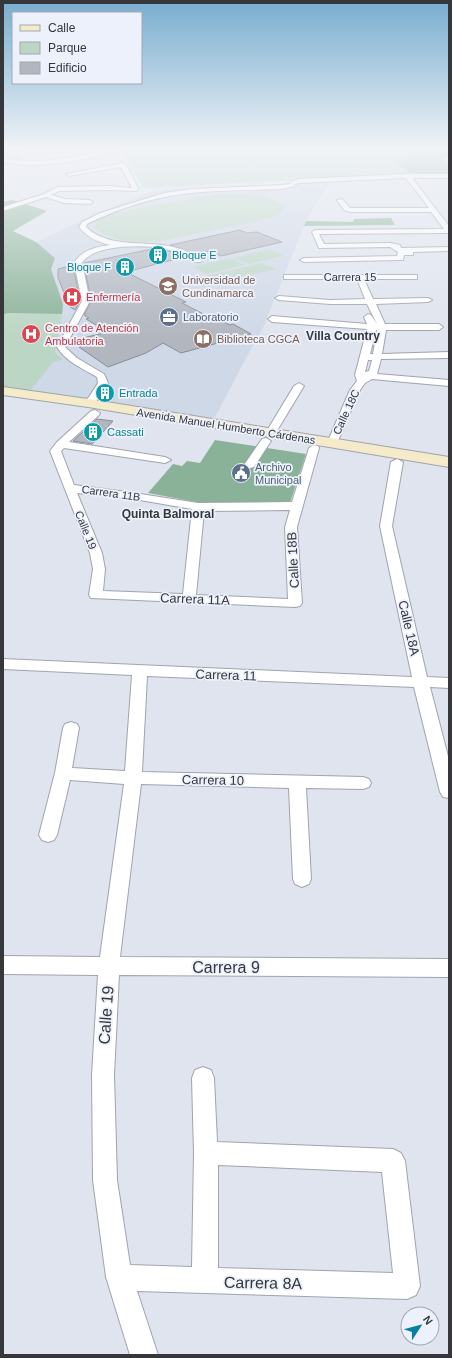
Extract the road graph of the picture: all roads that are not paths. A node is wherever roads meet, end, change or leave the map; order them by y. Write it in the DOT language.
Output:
graph roads {
  1 [pos="111,211"];
  2 [pos="434,211"];
  3 [pos="449,231"];
  4 [pos="104,245"];
  5 [pos="449,251"];
  6 [pos="198,260"];
  7 [pos="304,260"];
  8 [pos="287,277"];
  9 [pos="414,277"];
  10 [pos="350,278"];
  11 [pos="360,278"];
  12 [pos="279,298"];
  13 [pos="428,300"];
  14 [pos="361,302"];
  15 [pos="371,302"];
  16 [pos="272,318"];
  17 [pos="372,327"];
  18 [pos="382,327"];
  19 [pos="439,327"];
  20 [pos="449,355"];
  21 [pos="365,357"];
  22 [pos="377,357"];
  23 [pos="364,377"];
  24 [pos="449,383"];
  25 [pos="299,386"];
  26 [pos="3,391"];
  27 [pos="3,400"];
  28 [pos="91,408"];
  29 [pos="268,437"];
  30 [pos="332,443"];
  31 [pos="61,444"];
  32 [pos="314,448"];
  33 [pos="165,460"];
  34 [pos="397,462"];
  35 [pos="449,462"];
  36 [pos="250,465"];
  37 [pos="449,471"];
  38 [pos="69,488"];
  39 [pos="296,506"];
  40 [pos="198,507"];
  41 [pos="96,595"];
  42 [pos="189,599"];
  43 [pos="295,603"];
  44 [pos="3,664"];
  45 [pos="140,671"];
  46 [pos="421,683"];
  47 [pos="449,683"];
  48 [pos="70,728"];
  49 [pos="63,774"];
  50 [pos="134,778"];
  51 [pos="297,782"];
  52 [pos="363,783"];
  53 [pos="449,792"];
  54 [pos="48,835"];
  55 [pos="302,879"];
  56 [pos="3,965"];
  57 [pos="109,966"];
  58 [pos="449,968"];
  59 [pos="203,1078"];
  60 [pos="206,1153"];
  61 [pos="119,1277"];
  62 [pos="205,1281"];
  63 [pos="144,1355"];
  1 -- 4 [label="street"];
  2 -- 3 [label="street"];
  3 -- 5 [label="street"];
  4 -- 6 [label="street"];
  4 -- 28 [label="street"];
  5 -- 7 [label="street"];
  8 -- 10 [label="street, Carrera 15"];
  9 -- 11 [label="street, Carrera 15"];
  10 -- 11 [label="street, Carrera 15"];
  10 -- 14 [label="street"];
  11 -- 15 [label="street"];
  12 -- 14 [label="street"];
  13 -- 15 [label="street"];
  14 -- 15 [label="street"];
  14 -- 17 [label="street"];
  15 -- 18 [label="street"];
  16 -- 17 [label="street"];
  17 -- 18 [label="street"];
  17 -- 21 [label="street, Calle 18C"];
  18 -- 19 [label="street"];
  18 -- 22 [label="street, Calle 18C"];
  20 -- 22 [label="street"];
  21 -- 22 [label="street"];
  21 -- 23 [label="street, Calle 18C"];
  22 -- 23 [label="street, Calle 18C"];
  23 -- 24 [label="street"];
  23 -- 30 [label="street, Calle 18C"];
  25 -- 29 [label="street"];
  26 -- 28 [label="main road, Avenida Manuel Humberto Cárdenas"];
  27 -- 28 [label="main road, Avenida Manuel Humberto Cárdenas"];
  28 -- 29 [label="main road, Avenida Manuel Humberto Cárdenas"];
  28 -- 31 [label="street"];
  29 -- 30 [label="main road, Avenida Manuel Humberto Cárdenas"];
  29 -- 32 [label="main road, Avenida Manuel Humberto Cárdenas"];
  29 -- 36 [label="street"];
  30 -- 35 [label="main road, Avenida Manuel Humberto Cárdenas"];
  31 -- 33 [label="street"];
  31 -- 38 [label="street, Calle 19"];
  32 -- 34 [label="main road, Avenida Manuel Humberto Cárdenas"];
  32 -- 39 [label="street, Calle 18B"];
  34 -- 37 [label="main road, Avenida Manuel Humberto Cárdenas"];
  34 -- 46 [label="street, Calle 18A"];
  38 -- 40 [label="street, Carrera 11B"];
  38 -- 41 [label="street, Calle 19"];
  39 -- 40 [label="street, Carrera 11B"];
  39 -- 43 [label="street, Calle 18B"];
  40 -- 42 [label="street"];
  41 -- 42 [label="street, Carrera 11A"];
  42 -- 43 [label="street, Carrera 11A"];
  44 -- 45 [label="street, Carrera 11"];
  45 -- 46 [label="street, Carrera 11"];
  45 -- 50 [label="street, Calle 19"];
  46 -- 47 [label="street, Carrera 11"];
  46 -- 53 [label="street, Calle 18A"];
  48 -- 49 [label="street"];
  49 -- 50 [label="street, Carrera 10"];
  49 -- 54 [label="street"];
  50 -- 51 [label="street, Carrera 10"];
  50 -- 57 [label="street, Calle 19"];
  51 -- 52 [label="street, Carrera 10"];
  51 -- 55 [label="street"];
  56 -- 57 [label="street, Carrera 9"];
  57 -- 58 [label="street, Carrera 9"];
  57 -- 61 [label="street, Calle 19"];
  59 -- 60 [label="street"];
  60 -- 62 [label="street"];
  60 -- 62 [label="street, Carrera 8A"];
  61 -- 62 [label="street, Carrera 8A"];
  61 -- 63 [label="street, Calle 19"];
}
